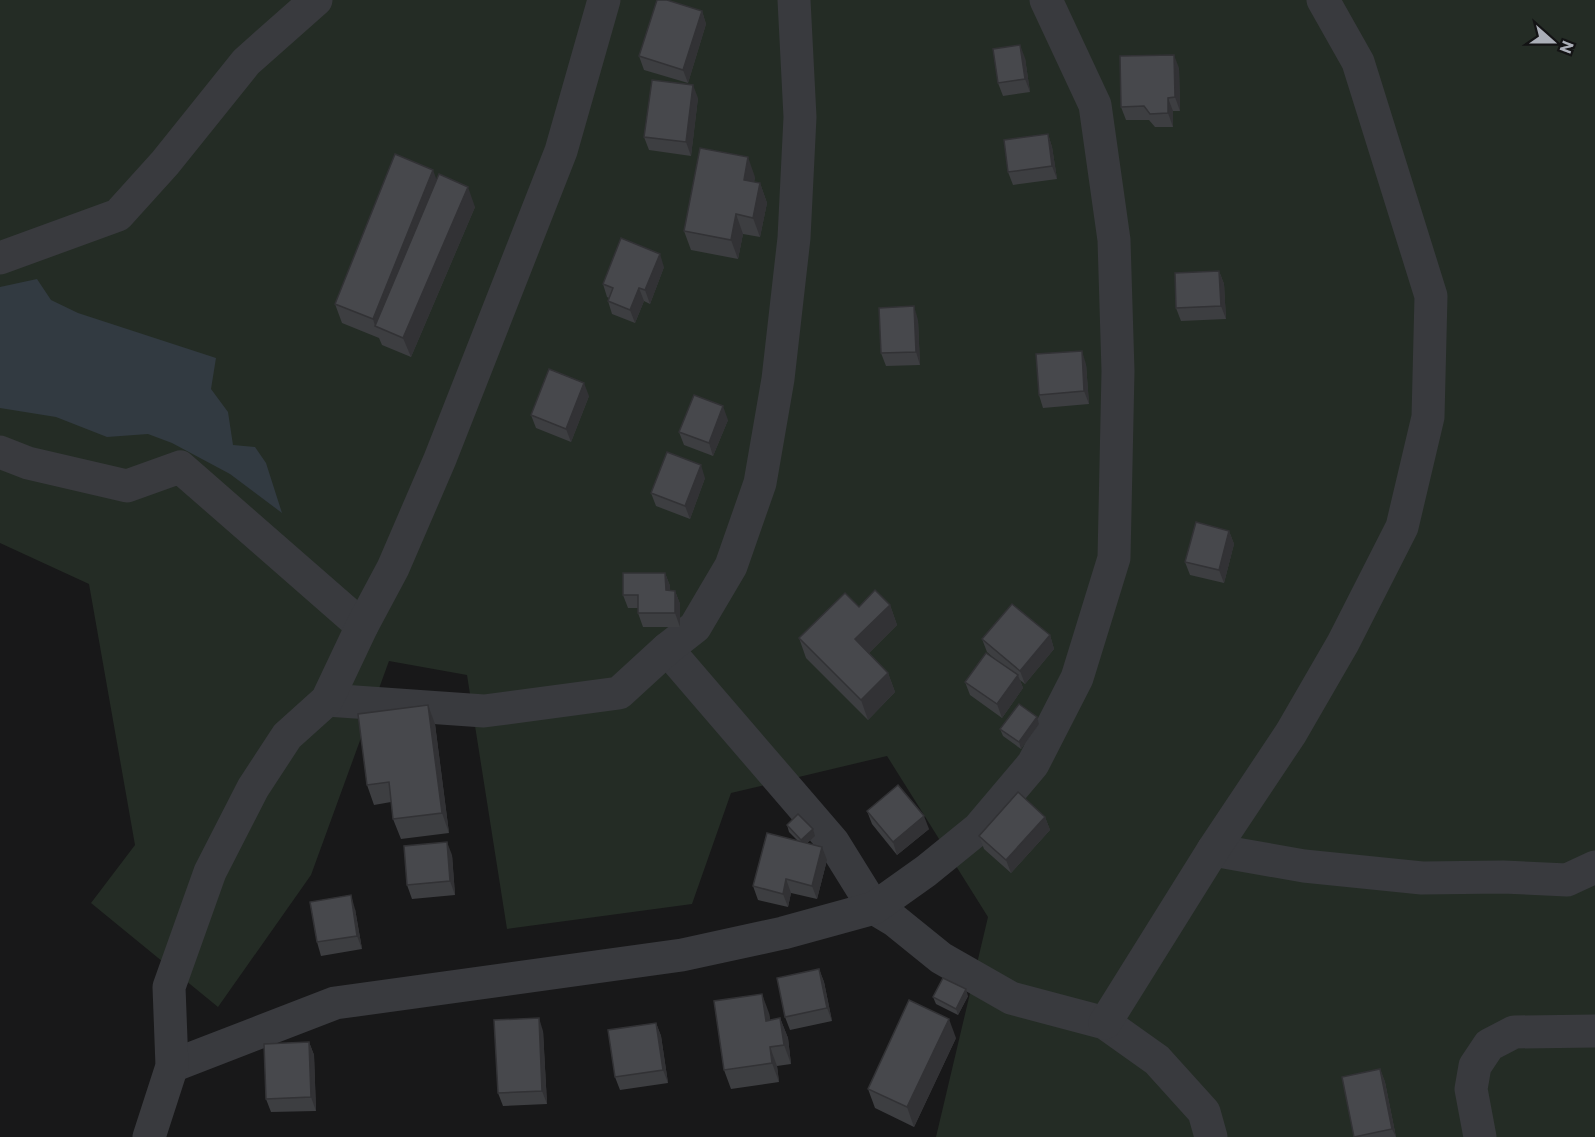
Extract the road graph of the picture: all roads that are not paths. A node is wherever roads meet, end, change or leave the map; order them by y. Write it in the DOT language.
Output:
graph roads {
  1 [pos="316,0"];
  2 [pos="604,0"];
  3 [pos="794,0"];
  4 [pos="1046,0"];
  5 [pos="1323,0"];
  6 [pos="0,258"];
  7 [pos="0,452"];
  8 [pos="362,626"];
  9 [pos="667,649"];
  10 [pos="327,700"];
  11 [pos="1213,850"];
  12 [pos="1595,867"];
  13 [pos="874,908"];
  14 [pos="1105,1023"];
  15 [pos="1595,1031"];
  16 [pos="172,1066"];
  17 [pos="149,1137"];
  18 [pos="1211,1137"];
  19 [pos="1480,1137"];
  1 -- 6 [label="street"];
  2 -- 8 [label="street"];
  3 -- 9 [label="street"];
  4 -- 13 [label="street"];
  5 -- 11 [label="street"];
  7 -- 8 [label="street"];
  8 -- 10 [label="street"];
  9 -- 10 [label="street"];
  9 -- 13 [label="street"];
  10 -- 16 [label="street"];
  11 -- 12 [label="street"];
  11 -- 14 [label="street"];
  13 -- 14 [label="street"];
  13 -- 16 [label="street"];
  14 -- 18 [label="street"];
  15 -- 19 [label="street"];
  16 -- 17 [label="street"];
}
